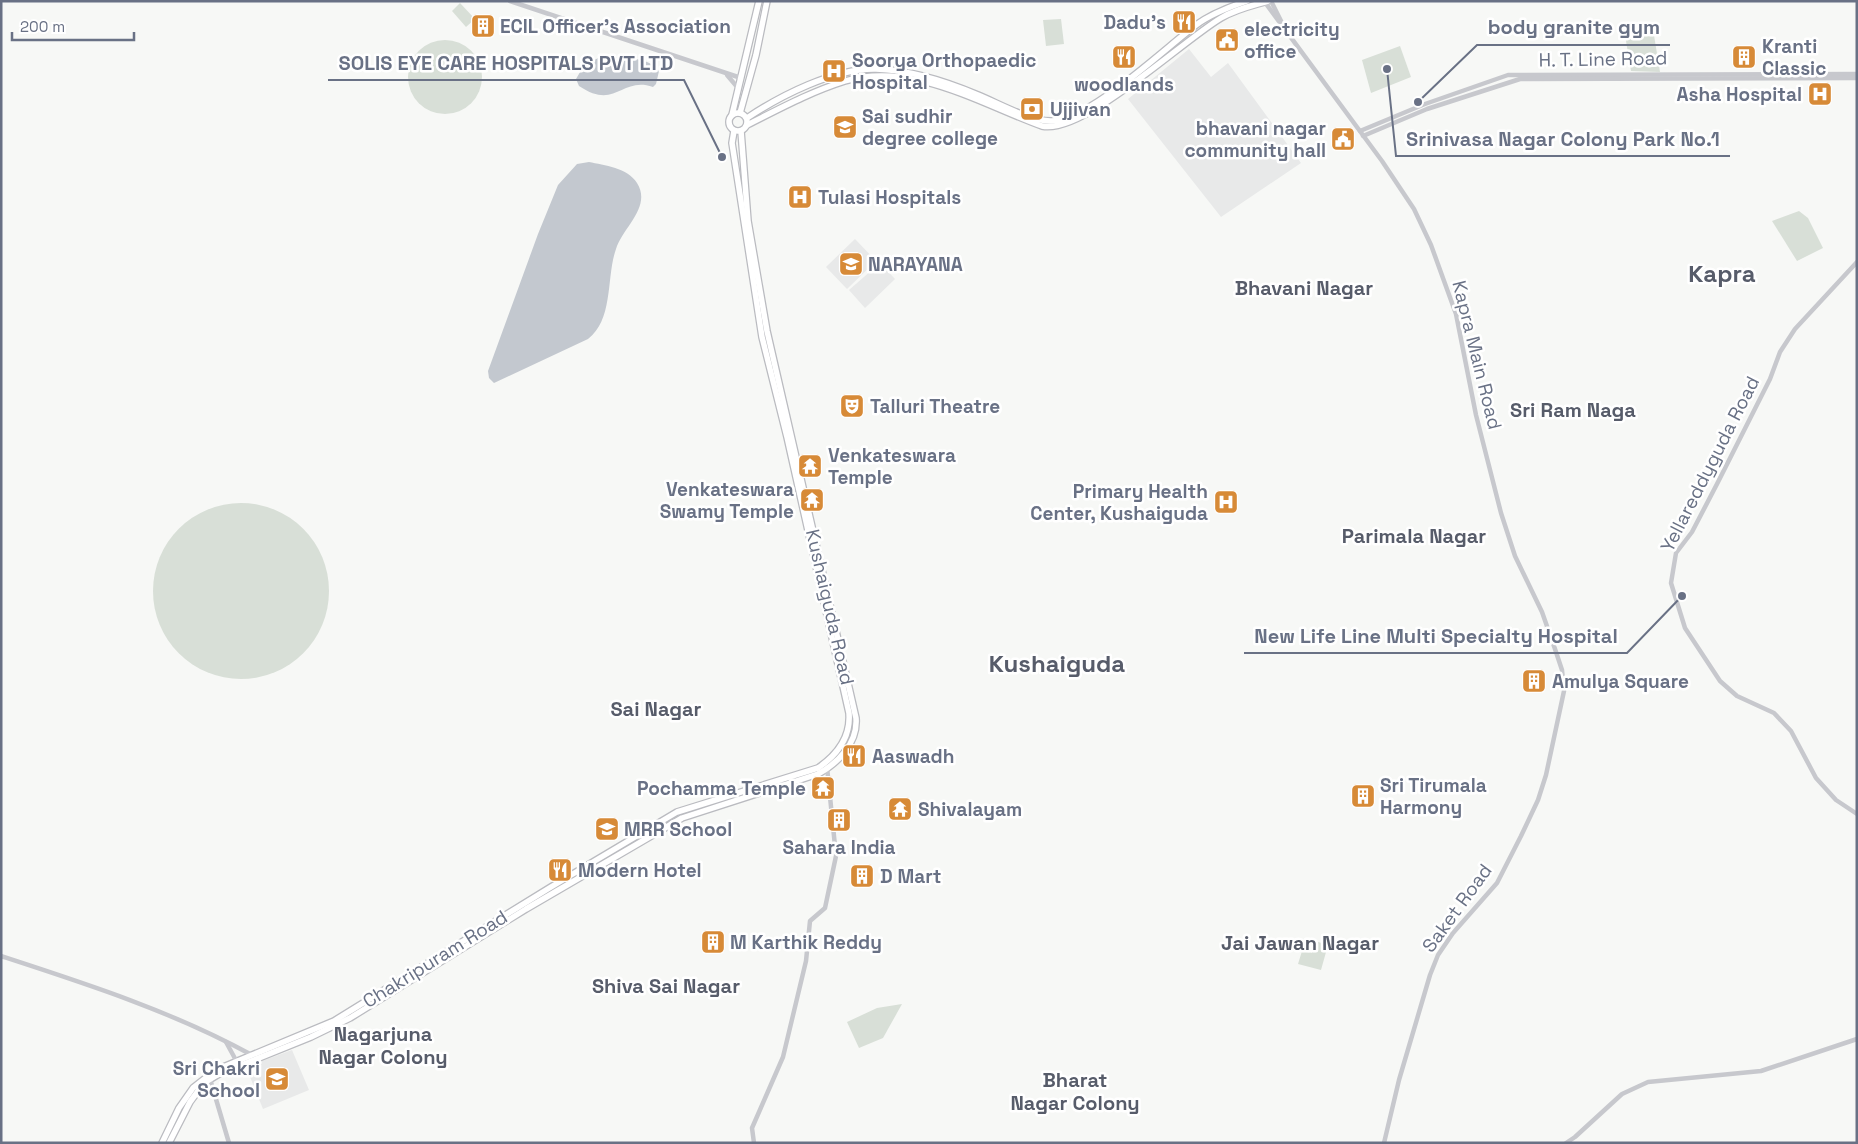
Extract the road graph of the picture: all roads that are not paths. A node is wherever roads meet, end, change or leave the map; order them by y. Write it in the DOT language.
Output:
graph roads {
  1 [pos="510,1"];
  2 [pos="759,1"];
  3 [pos="767,1"];
  4 [pos="1247,1"];
  5 [pos="1272,1"];
  6 [pos="1265,2"];
  7 [pos="1284,27"];
  8 [pos="726,73"];
  9 [pos="1857,74"];
  10 [pos="741,78"];
  11 [pos="1857,78"];
  12 [pos="738,90"];
  13 [pos="778,110"];
  14 [pos="740,113"];
  15 [pos="732,115"];
  16 [pos="747,122"];
  17 [pos="734,131"];
  18 [pos="741,131"];
  19 [pos="1361,134"];
  20 [pos="742,141"];
  21 [pos="1857,262"];
  22 [pos="1540,609"];
  23 [pos="826,766"];
  24 [pos="1857,814"];
  25 [pos="598,863"];
  26 [pos="1,956"];
  27 [pos="1857,1040"];
  28 [pos="225,1041"];
  29 [pos="251,1057"];
  30 [pos="238,1063"];
  31 [pos="210,1079"];
  32 [pos="162,1143"];
  33 [pos="169,1143"];
  34 [pos="229,1143"];
  35 [pos="754,1143"];
  36 [pos="1384,1143"];
  37 [pos="1566,1143"];
  1 -- 8 [label="street"];
  2 -- 10 [label="main road"];
  3 -- 14 [label="main road"];
  4 -- 16 [label="main road"];
  5 -- 7 [label="street, Kapra Main Road"];
  6 -- 7 [label="street, Kapra Main Road"];
  6 -- 13 [label="main road"];
  7 -- 19 [label="street, Kapra Main Road"];
  8 -- 10 [label="street"];
  8 -- 12 [label="street"];
  9 -- 19 [label="street, H. T. Line Road"];
  10 -- 12 [label="main road"];
  11 -- 19 [label="street, H. T. Line Road"];
  12 -- 15 [label="main road"];
  13 -- 16 [label="main road"];
  13 -- 20 [label="main road"];
  14 -- 15 [label="main road"];
  14 -- 16 [label="main road"];
  15 -- 17 [label="main road"];
  16 -- 18 [label="main road"];
  17 -- 18 [label="main road"];
  17 -- 23 [label="main road, Kushaiguda Road"];
  18 -- 20 [label="main road, Kushaiguda Road"];
  19 -- 22 [label="street, Kapra Main Road"];
  20 -- 23 [label="main road, Kushaiguda Road"];
  21 -- 24 [label="street, Yellareddyguda Road"];
  22 -- 36 [label="street, Saket Road"];
  23 -- 25 [label="main road, Kushaiguda Road"];
  23 -- 35 [label="street"];
  25 -- 29 [label="main road, Chakripuram Road"];
  26 -- 28 [label="street"];
  27 -- 37 [label="street"];
  28 -- 29 [label="street"];
  28 -- 30 [label="street"];
  29 -- 30 [label="main road, Chakripuram Road"];
  30 -- 31 [label="main road, Chakripuram Road"];
  30 -- 32 [label="main road, Chakripuram Road"];
  31 -- 33 [label="main road, Chakripuram Road"];
  31 -- 34 [label="street"];
}
